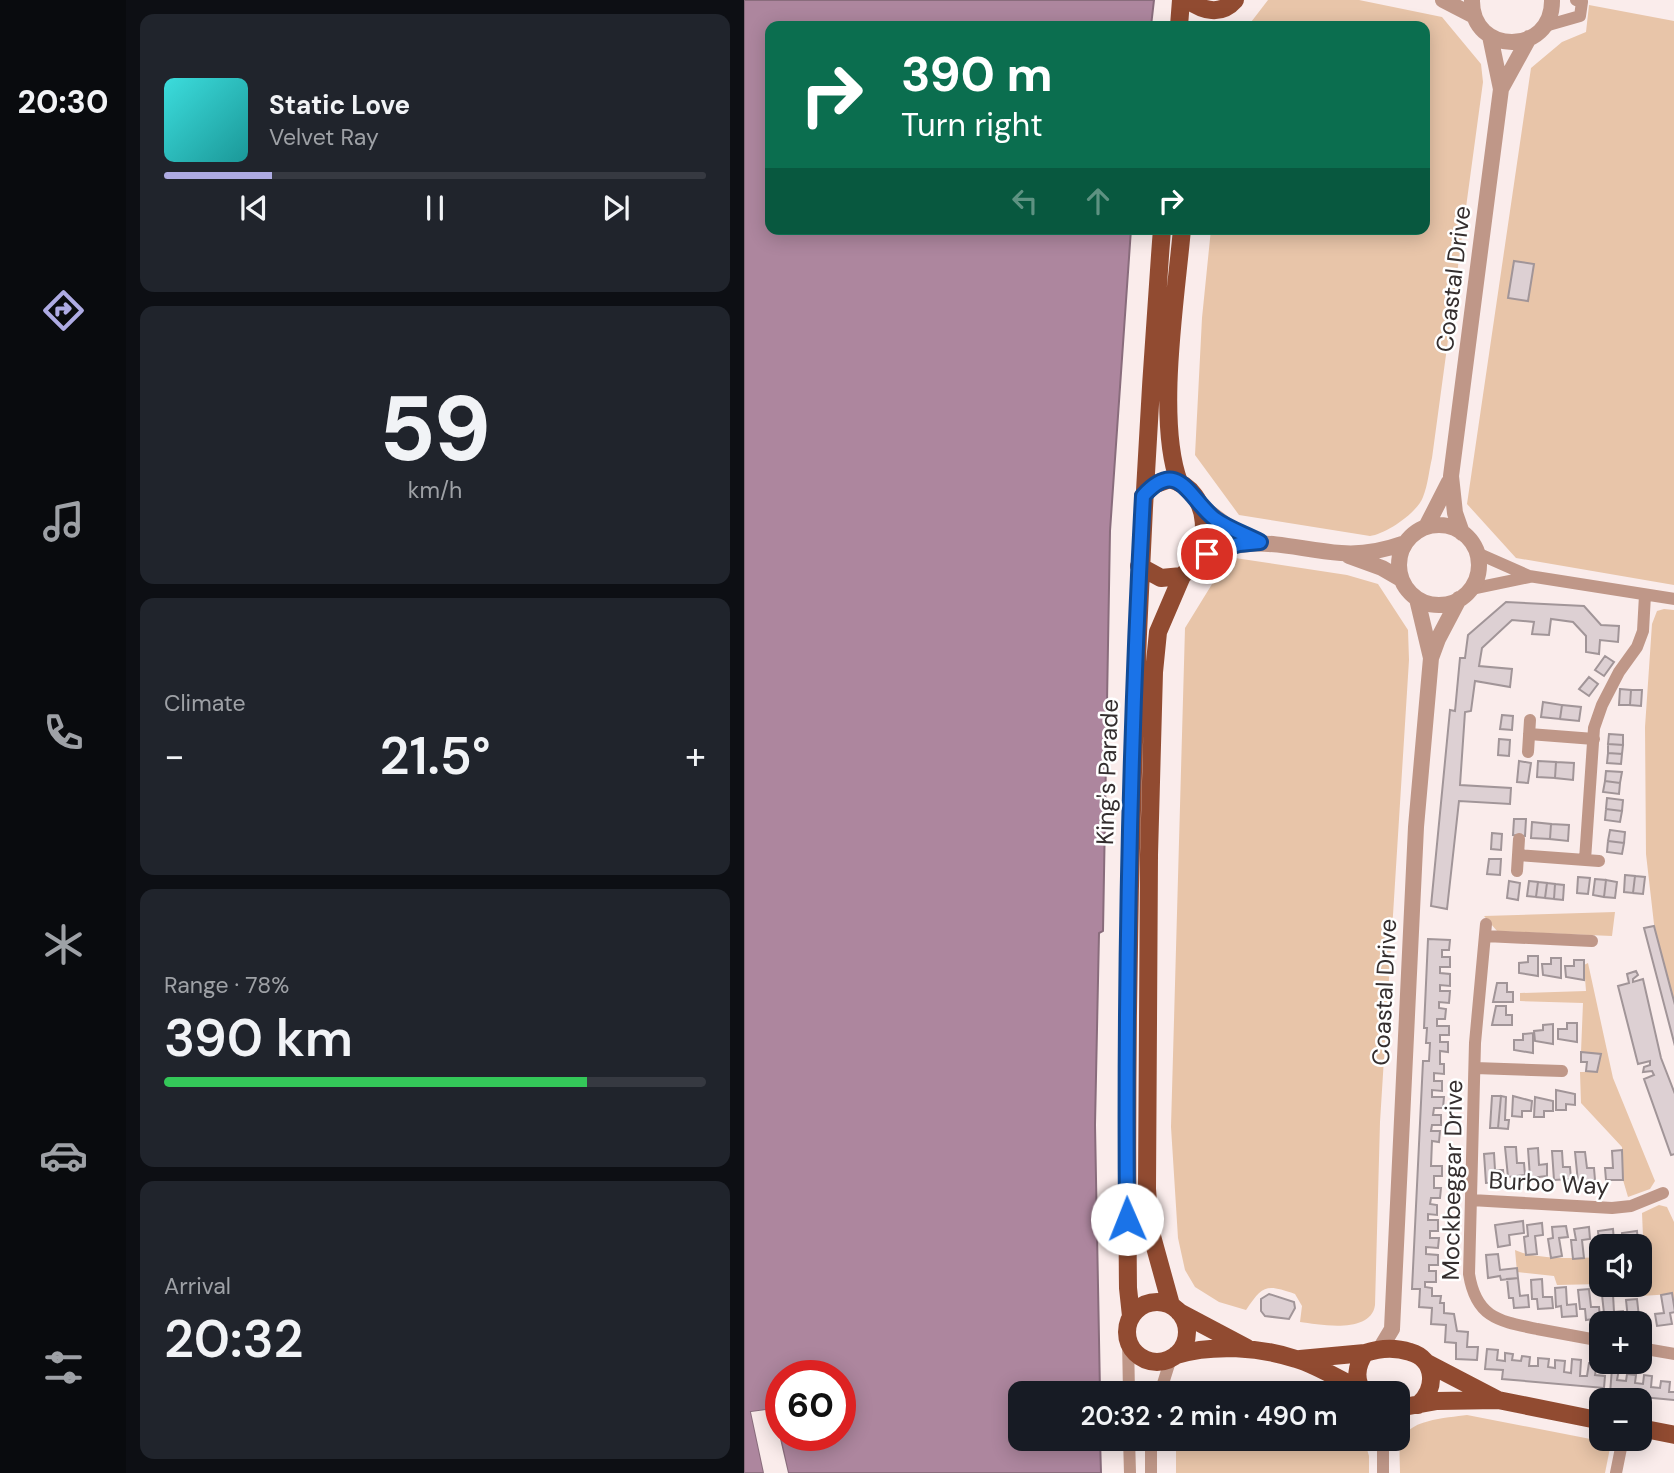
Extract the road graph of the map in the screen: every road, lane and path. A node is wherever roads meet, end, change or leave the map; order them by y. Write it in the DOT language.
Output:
graph roads {
  1 [pos="1181,0"];
  2 [pos="1188,0"];
  3 [pos="1443,0"];
  4 [pos="1552,0"];
  5 [pos="1576,0"];
  6 [pos="1229,5"];
  7 [pos="1473,8"];
  8 [pos="1179,21"];
  9 [pos="1213,21"];
  10 [pos="1545,26"];
  11 [pos="1490,36"];
  12 [pos="1529,38"];
  13 [pos="1501,89"];
  14 [pos="1162,235"];
  15 [pos="1182,235"];
  16 [pos="1451,476"];
  17 [pos="1179,482"];
  18 [pos="1143,496"];
  19 [pos="1202,508"];
  20 [pos="1426,527"];
  21 [pos="1462,533"];
  22 [pos="1260,542"];
  23 [pos="1405,543"];
  24 [pos="1477,553"];
  25 [pos="1344,554"];
  26 [pos="1194,562"];
  27 [pos="1139,566"];
  28 [pos="1182,576"];
  29 [pos="1529,576"];
  30 [pos="1401,579"];
  31 [pos="1465,594"];
  32 [pos="1645,595"];
  33 [pos="1417,599"];
  34 [pos="1674,599"];
  35 [pos="1431,658"];
  36 [pos="1530,720"];
  37 [pos="1529,734"];
  38 [pos="1593,739"];
  39 [pos="1528,752"];
  40 [pos="1519,839"];
  41 [pos="1518,855"];
  42 [pos="1585,860"];
  43 [pos="1599,861"];
  44 [pos="1517,872"];
  45 [pos="1592,941"];
  46 [pos="1475,1068"];
  47 [pos="1562,1071"];
  48 [pos="1663,1193"];
  49 [pos="1471,1200"];
  50 [pos="1175,1308"];
  51 [pos="1131,1316"];
  52 [pos="1392,1329"];
  53 [pos="1589,1339"];
  54 [pos="1128,1340"];
  55 [pos="1250,1350"];
  56 [pos="1652,1350"];
  57 [pos="1372,1351"];
  58 [pos="1674,1354"];
  59 [pos="1173,1356"];
  60 [pos="1419,1357"];
  61 [pos="1296,1359"];
  62 [pos="1129,1381"];
  63 [pos="1164,1381"];
  64 [pos="1341,1381"];
  65 [pos="1357,1381"];
  66 [pos="1498,1400"];
  67 [pos="1410,1406"];
  68 [pos="1410,1408"];
  69 [pos="1589,1418"];
  70 [pos="1652,1430"];
  71 [pos="1674,1434"];
  72 [pos="1129,1451"];
  73 [pos="1151,1451"];
  74 [pos="1383,1451"];
  75 [pos="1620,1451"];
  76 [pos="1130,1473"];
  77 [pos="1151,1473"];
  78 [pos="1383,1473"];
  79 [pos="1616,1473"];
  1 -- 8 [label="main road"];
  2 -- 6 [label="main road"];
  3 -- 7 [label="street"];
  4 -- 10 [label="street"];
  5 -- 10 [label="street"];
  6 -- 9 [label="main road"];
  7 -- 11 [label="street"];
  10 -- 12 [label="street"];
  11 -- 12 [label="street"];
  11 -- 13 [label="street, Coastal Drive"];
  12 -- 13 [label="street, Coastal Drive"];
  13 -- 16 [label="street, Coastal Drive"];
  14 -- 18 [label="main road, King's Parade"];
  15 -- 17 [label="main road"];
  16 -- 20 [label="street, Coastal Drive"];
  16 -- 21 [label="street, Coastal Drive"];
  17 -- 18 [label="main road"];
  17 -- 19 [label="main road"];
  18 -- 27 [label="main road, King's Parade"];
  19 -- 22 [label="street"];
  19 -- 26 [label="main road"];
  20 -- 21 [label="street"];
  20 -- 23 [label="street"];
  21 -- 24 [label="street"];
  22 -- 25 [label="street"];
  22 -- 26 [label="street"];
  23 -- 25 [label="street"];
  23 -- 30 [label="street"];
  24 -- 29 [label="street"];
  24 -- 31 [label="street"];
  25 -- 30 [label="street"];
  26 -- 28 [label="main road"];
  27 -- 28 [label="main road"];
  27 -- 51 [label="main road, King's Parade"];
  28 -- 50 [label="main road, King's Parade"];
  29 -- 31 [label="street"];
  29 -- 32 [label="street"];
  30 -- 33 [label="street"];
  31 -- 33 [label="street"];
  31 -- 35 [label="street, Coastal Drive"];
  32 -- 34 [label="street"];
  32 -- 38 [label="street"];
  33 -- 35 [label="street, Coastal Drive"];
  35 -- 52 [label="street, Coastal Drive"];
  36 -- 37 [label="street"];
  37 -- 38 [label="street"];
  37 -- 39 [label="street"];
  38 -- 42 [label="street"];
  40 -- 41 [label="street"];
  41 -- 42 [label="street"];
  41 -- 44 [label="street"];
  42 -- 43 [label="street"];
  45 -- 46 [label="street, Mockbeggar Drive"];
  46 -- 47 [label="street"];
  46 -- 49 [label="street, Mockbeggar Drive"];
  48 -- 49 [label="street, Burbo Way"];
  49 -- 53 [label="street, Mockbeggar Drive"];
  50 -- 51 [label="main road"];
  50 -- 55 [label="main road"];
  50 -- 59 [label="main road"];
  51 -- 54 [label="main road"];
  52 -- 57 [label="street, Coastal Drive"];
  52 -- 60 [label="street"];
  54 -- 59 [label="main road"];
  54 -- 62 [label="street"];
  55 -- 59 [label="main road"];
  55 -- 61 [label="main road"];
  56 -- 58 [label="street"];
  57 -- 60 [label="main road"];
  57 -- 61 [label="main road"];
  57 -- 65 [label="main road"];
  59 -- 63 [label="street"];
  60 -- 66 [label="main road"];
  60 -- 67 [label="main road"];
  61 -- 64 [label="main road"];
  66 -- 68 [label="main road"];
  66 -- 69 [label="main road"];
  70 -- 71 [label="main road"];
  72 -- 76 [label="street"];
  73 -- 77 [label="street"];
  74 -- 78 [label="street"];
  75 -- 79 [label="street"];
}
